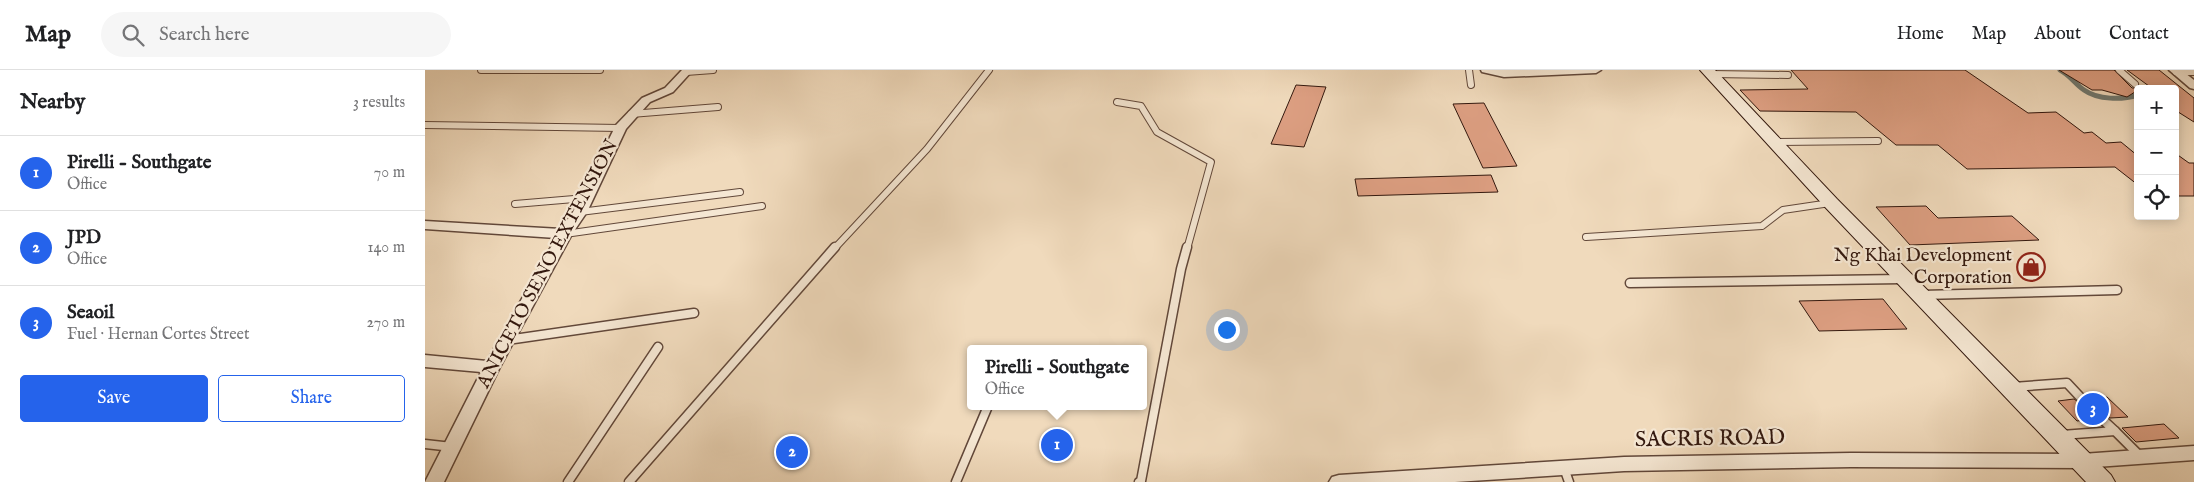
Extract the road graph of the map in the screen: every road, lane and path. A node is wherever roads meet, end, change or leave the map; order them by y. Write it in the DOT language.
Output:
graph roads {
  1 [pos="481,70"];
  2 [pos="497,70"];
  3 [pos="600,70"];
  4 [pos="713,70"];
  5 [pos="989,70"];
  6 [pos="1469,70"];
  7 [pos="1486,70"];
  8 [pos="1596,70"];
  9 [pos="2119,70"];
  10 [pos="687,71"];
  11 [pos="2175,71"];
  12 [pos="1709,72"];
  13 [pos="2194,72"];
  14 [pos="1788,75"];
  15 [pos="2135,84"];
  16 [pos="1471,85"];
  17 [pos="2194,86"];
  18 [pos="1117,102"];
  19 [pos="718,108"];
  20 [pos="631,114"];
  21 [pos="425,125"];
  22 [pos="620,128"];
  23 [pos="1878,141"];
  24 [pos="1772,142"];
  25 [pos="740,192"];
  26 [pos="1831,203"];
  27 [pos="515,204"];
  28 [pos="583,205"];
  29 [pos="762,206"];
  30 [pos="425,225"];
  31 [pos="565,234"];
  32 [pos="1586,237"];
  33 [pos="1904,279"];
  34 [pos="1629,284"];
  35 [pos="2117,290"];
  36 [pos="1920,295"];
  37 [pos="694,313"];
  38 [pos="507,340"];
  39 [pos="658,347"];
  40 [pos="425,361"];
  41 [pos="491,367"];
  42 [pos="2009,387"];
  43 [pos="2082,398"];
  44 [pos="986,410"];
  45 [pos="2102,419"];
  46 [pos="2115,431"];
  47 [pos="2057,436"];
  48 [pos="425,444"];
  49 [pos="452,447"];
  50 [pos="2194,453"];
  51 [pos="2141,457"];
  52 [pos="2081,461"];
  53 [pos="1567,475"];
  54 [pos="434,482"];
  55 [pos="568,482"];
  56 [pos="629,482"];
  57 [pos="956,482"];
  58 [pos="1139,482"];
  59 [pos="1339,482"];
  60 [pos="2102,482"];
  1 -- 2 [label="lane"];
  2 -- 3 [label="lane"];
  4 -- 10 [label="lane"];
  5 -- 56 [label="lane"];
  6 -- 16 [label="lane"];
  7 -- 8 [label="street"];
  9 -- 15 [label="lane"];
  10 -- 20 [label="street, ANICETO SENO EXTENSION"];
  11 -- 13 [label="lane"];
  11 -- 17 [label="street"];
  12 -- 14 [label="lane"];
  12 -- 24 [label="main road"];
  18 -- 58 [label="lane"];
  19 -- 20 [label="lane"];
  20 -- 22 [label="street, ANICETO SENO EXTENSION"];
  21 -- 22 [label="lane"];
  22 -- 28 [label="street, ANICETO SENO EXTENSION"];
  23 -- 24 [label="lane"];
  24 -- 26 [label="main road"];
  25 -- 28 [label="lane"];
  26 -- 32 [label="lane"];
  26 -- 33 [label="main road"];
  27 -- 28 [label="lane"];
  28 -- 31 [label="street, ANICETO SENO EXTENSION"];
  29 -- 31 [label="lane"];
  30 -- 31 [label="street"];
  31 -- 38 [label="street, ANICETO SENO EXTENSION"];
  33 -- 34 [label="lane"];
  33 -- 36 [label="main road"];
  35 -- 36 [label="lane"];
  36 -- 42 [label="main road"];
  37 -- 38 [label="lane"];
  38 -- 41 [label="street, ANICETO SENO EXTENSION"];
  39 -- 55 [label="lane"];
  40 -- 41 [label="street"];
  41 -- 49 [label="street, ANICETO SENO EXTENSION"];
  42 -- 43 [label="lane"];
  42 -- 47 [label="main road"];
  44 -- 57 [label="lane"];
  45 -- 46 [label="lane"];
  46 -- 47 [label="lane"];
  46 -- 51 [label="lane"];
  47 -- 52 [label="main road"];
  48 -- 49 [label="lane"];
  49 -- 54 [label="street, ANICETO SENO EXTENSION"];
  50 -- 51 [label="street, SACRIS ROAD"];
  51 -- 52 [label="street, SACRIS ROAD"];
  52 -- 53 [label="street, SACRIS ROAD"];
  52 -- 60 [label="main road"];
  53 -- 59 [label="street, SACRIS ROAD"];
}
